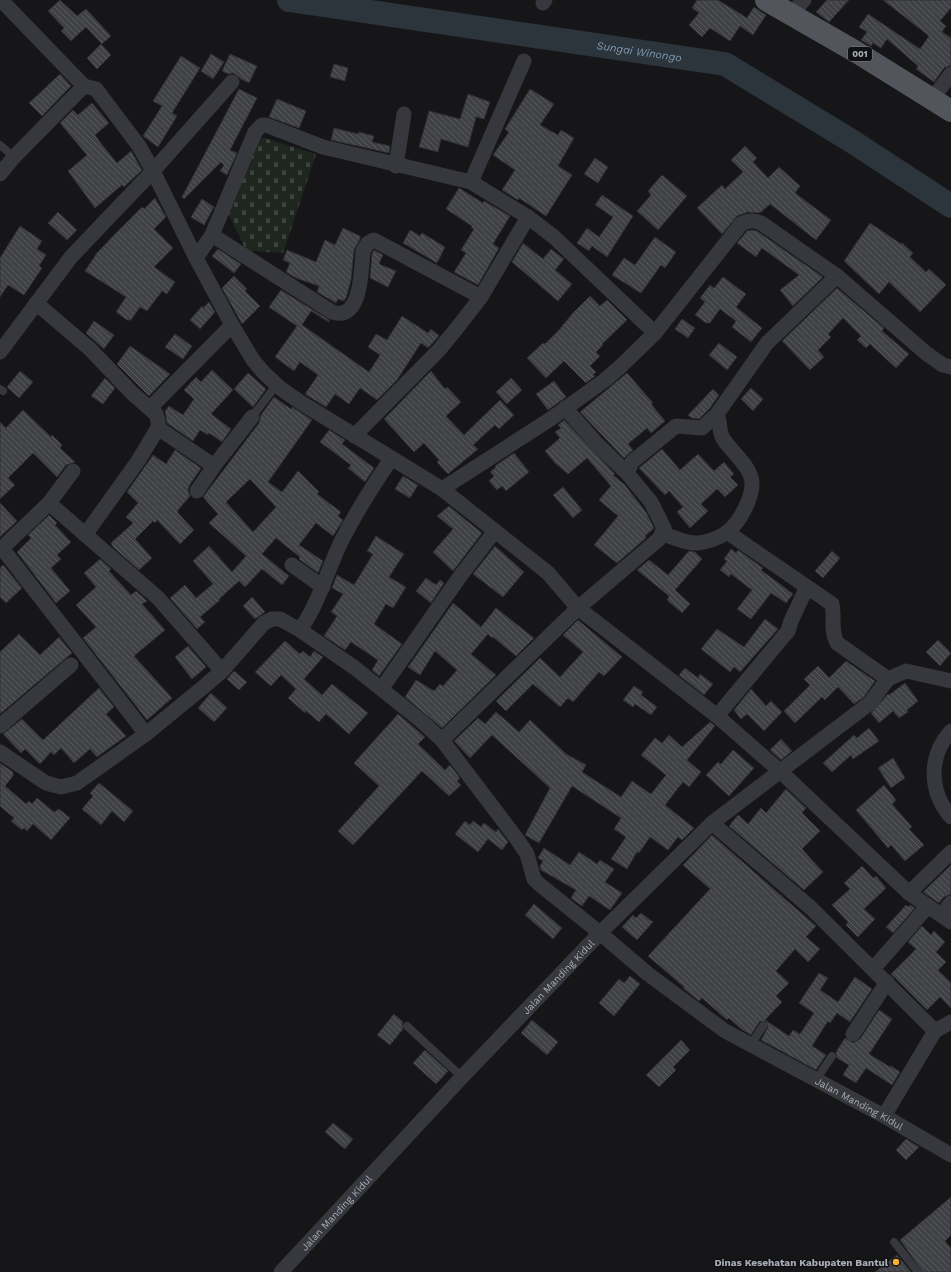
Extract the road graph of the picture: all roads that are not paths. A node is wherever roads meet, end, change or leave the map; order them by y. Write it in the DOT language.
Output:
graph roads {
  1 [pos="1,0"];
  2 [pos="766,0"];
  3 [pos="797,7"];
  4 [pos="524,61"];
  5 [pos="951,74"];
  6 [pos="232,82"];
  7 [pos="84,86"];
  8 [pos="933,98"];
  9 [pos="951,111"];
  10 [pos="404,114"];
  11 [pos="0,145"];
  12 [pos="14,157"];
  13 [pos="396,166"];
  14 [pos="153,171"];
  15 [pos="0,174"];
  16 [pos="471,182"];
  17 [pos="528,217"];
  18 [pos="212,235"];
  19 [pos="196,258"];
  20 [pos="837,276"];
  21 [pos="481,297"];
  22 [pos="36,303"];
  23 [pos="232,325"];
  24 [pos="656,333"];
  25 [pos="0,352"];
  26 [pos="951,367"];
  27 [pos="277,384"];
  28 [pos="150,408"];
  29 [pos="566,408"];
  30 [pos="717,414"];
  31 [pos="252,417"];
  32 [pos="158,428"];
  33 [pos="354,436"];
  34 [pos="391,459"];
  35 [pos="214,466"];
  36 [pos="73,471"];
  37 [pos="627,473"];
  38 [pos="442,489"];
  39 [pos="197,491"];
  40 [pos="49,503"];
  41 [pos="495,531"];
  42 [pos="727,532"];
  43 [pos="663,534"];
  44 [pos="86,535"];
  45 [pos="1,549"];
  46 [pos="292,565"];
  47 [pos="323,586"];
  48 [pos="807,587"];
  49 [pos="578,608"];
  50 [pos="300,630"];
  51 [pos="71,665"];
  52 [pos="222,671"];
  53 [pos="888,679"];
  54 [pos="951,681"];
  55 [pos="382,688"];
  56 [pos="717,716"];
  57 [pos="0,726"];
  58 [pos="951,731"];
  59 [pos="146,734"];
  60 [pos="442,740"];
  61 [pos="0,752"];
  62 [pos="781,772"];
  63 [pos="951,817"];
  64 [pos="712,824"];
  65 [pos="951,852"];
  66 [pos="909,893"];
  67 [pos="951,903"];
  68 [pos="928,906"];
  69 [pos="946,919"];
  70 [pos="600,933"];
  71 [pos="873,969"];
  72 [pos="887,982"];
  73 [pos="951,1022"];
  74 [pos="407,1026"];
  75 [pos="762,1026"];
  76 [pos="935,1032"];
  77 [pos="853,1034"];
  78 [pos="750,1046"];
  79 [pos="832,1056"];
  80 [pos="462,1077"];
  81 [pos="816,1080"];
  82 [pos="884,1116"];
  83 [pos="951,1155"];
  84 [pos="894,1242"];
  85 [pos="281,1272"];
  86 [pos="918,1272"];
  1 -- 7 [label="street"];
  2 -- 3 [label="main road, 001"];
  3 -- 8 [label="main road, 001"];
  4 -- 16 [label="street"];
  5 -- 8 [label="street"];
  6 -- 14 [label="street"];
  7 -- 12 [label="street"];
  7 -- 14 [label="street"];
  8 -- 9 [label="main road, 001"];
  10 -- 13 [label="street"];
  11 -- 12 [label="lane"];
  12 -- 15 [label="street"];
  13 -- 16 [label="street"];
  13 -- 18 [label="street"];
  14 -- 19 [label="street"];
  14 -- 22 [label="street"];
  16 -- 17 [label="street"];
  17 -- 21 [label="street"];
  17 -- 24 [label="street"];
  18 -- 19 [label="street"];
  18 -- 21 [label="street"];
  19 -- 23 [label="street"];
  20 -- 24 [label="street"];
  20 -- 26 [label="street"];
  20 -- 30 [label="street"];
  21 -- 33 [label="street"];
  22 -- 25 [label="street"];
  22 -- 28 [label="street"];
  23 -- 27 [label="street"];
  23 -- 28 [label="street"];
  24 -- 29 [label="street"];
  27 -- 31 [label="lane"];
  27 -- 33 [label="street"];
  28 -- 32 [label="street"];
  29 -- 37 [label="street"];
  29 -- 38 [label="street"];
  30 -- 37 [label="street"];
  30 -- 42 [label="street"];
  31 -- 35 [label="street"];
  32 -- 35 [label="street"];
  32 -- 44 [label="street"];
  33 -- 34 [label="street"];
  34 -- 38 [label="street"];
  34 -- 47 [label="street"];
  35 -- 39 [label="street"];
  36 -- 40 [label="street"];
  37 -- 43 [label="street"];
  38 -- 41 [label="street"];
  40 -- 44 [label="street"];
  40 -- 45 [label="street"];
  41 -- 49 [label="street"];
  41 -- 55 [label="street"];
  42 -- 43 [label="street"];
  42 -- 48 [label="street"];
  43 -- 49 [label="street"];
  44 -- 52 [label="street"];
  45 -- 59 [label="street"];
  46 -- 47 [label="street"];
  47 -- 50 [label="street"];
  48 -- 53 [label="street"];
  48 -- 56 [label="street"];
  49 -- 56 [label="street"];
  49 -- 60 [label="street"];
  50 -- 52 [label="street"];
  50 -- 55 [label="street"];
  51 -- 57 [label="street"];
  52 -- 59 [label="street"];
  53 -- 54 [label="street"];
  53 -- 62 [label="street"];
  55 -- 60 [label="street"];
  56 -- 62 [label="street"];
  58 -- 63 [label="street"];
  59 -- 61 [label="street"];
  60 -- 70 [label="street"];
  62 -- 64 [label="street"];
  62 -- 66 [label="street"];
  64 -- 70 [label="street"];
  64 -- 71 [label="street"];
  65 -- 66 [label="street"];
  66 -- 68 [label="street"];
  67 -- 69 [label="street"];
  68 -- 69 [label="street"];
  68 -- 71 [label="street"];
  70 -- 78 [label="street, Jalan Manding Kidul"];
  70 -- 80 [label="street, Jalan Manding Kidul"];
  71 -- 72 [label="street"];
  72 -- 76 [label="street"];
  72 -- 77 [label="street"];
  73 -- 76 [label="street"];
  74 -- 80 [label="lane"];
  75 -- 78 [label="lane"];
  76 -- 82 [label="street"];
  78 -- 81 [label="street, Jalan Manding Kidul"];
  79 -- 81 [label="lane"];
  80 -- 85 [label="street, Jalan Manding Kidul"];
  81 -- 82 [label="street, Jalan Manding Kidul"];
  82 -- 83 [label="street, Jalan Manding Kidul"];
  84 -- 86 [label="lane"];
}
